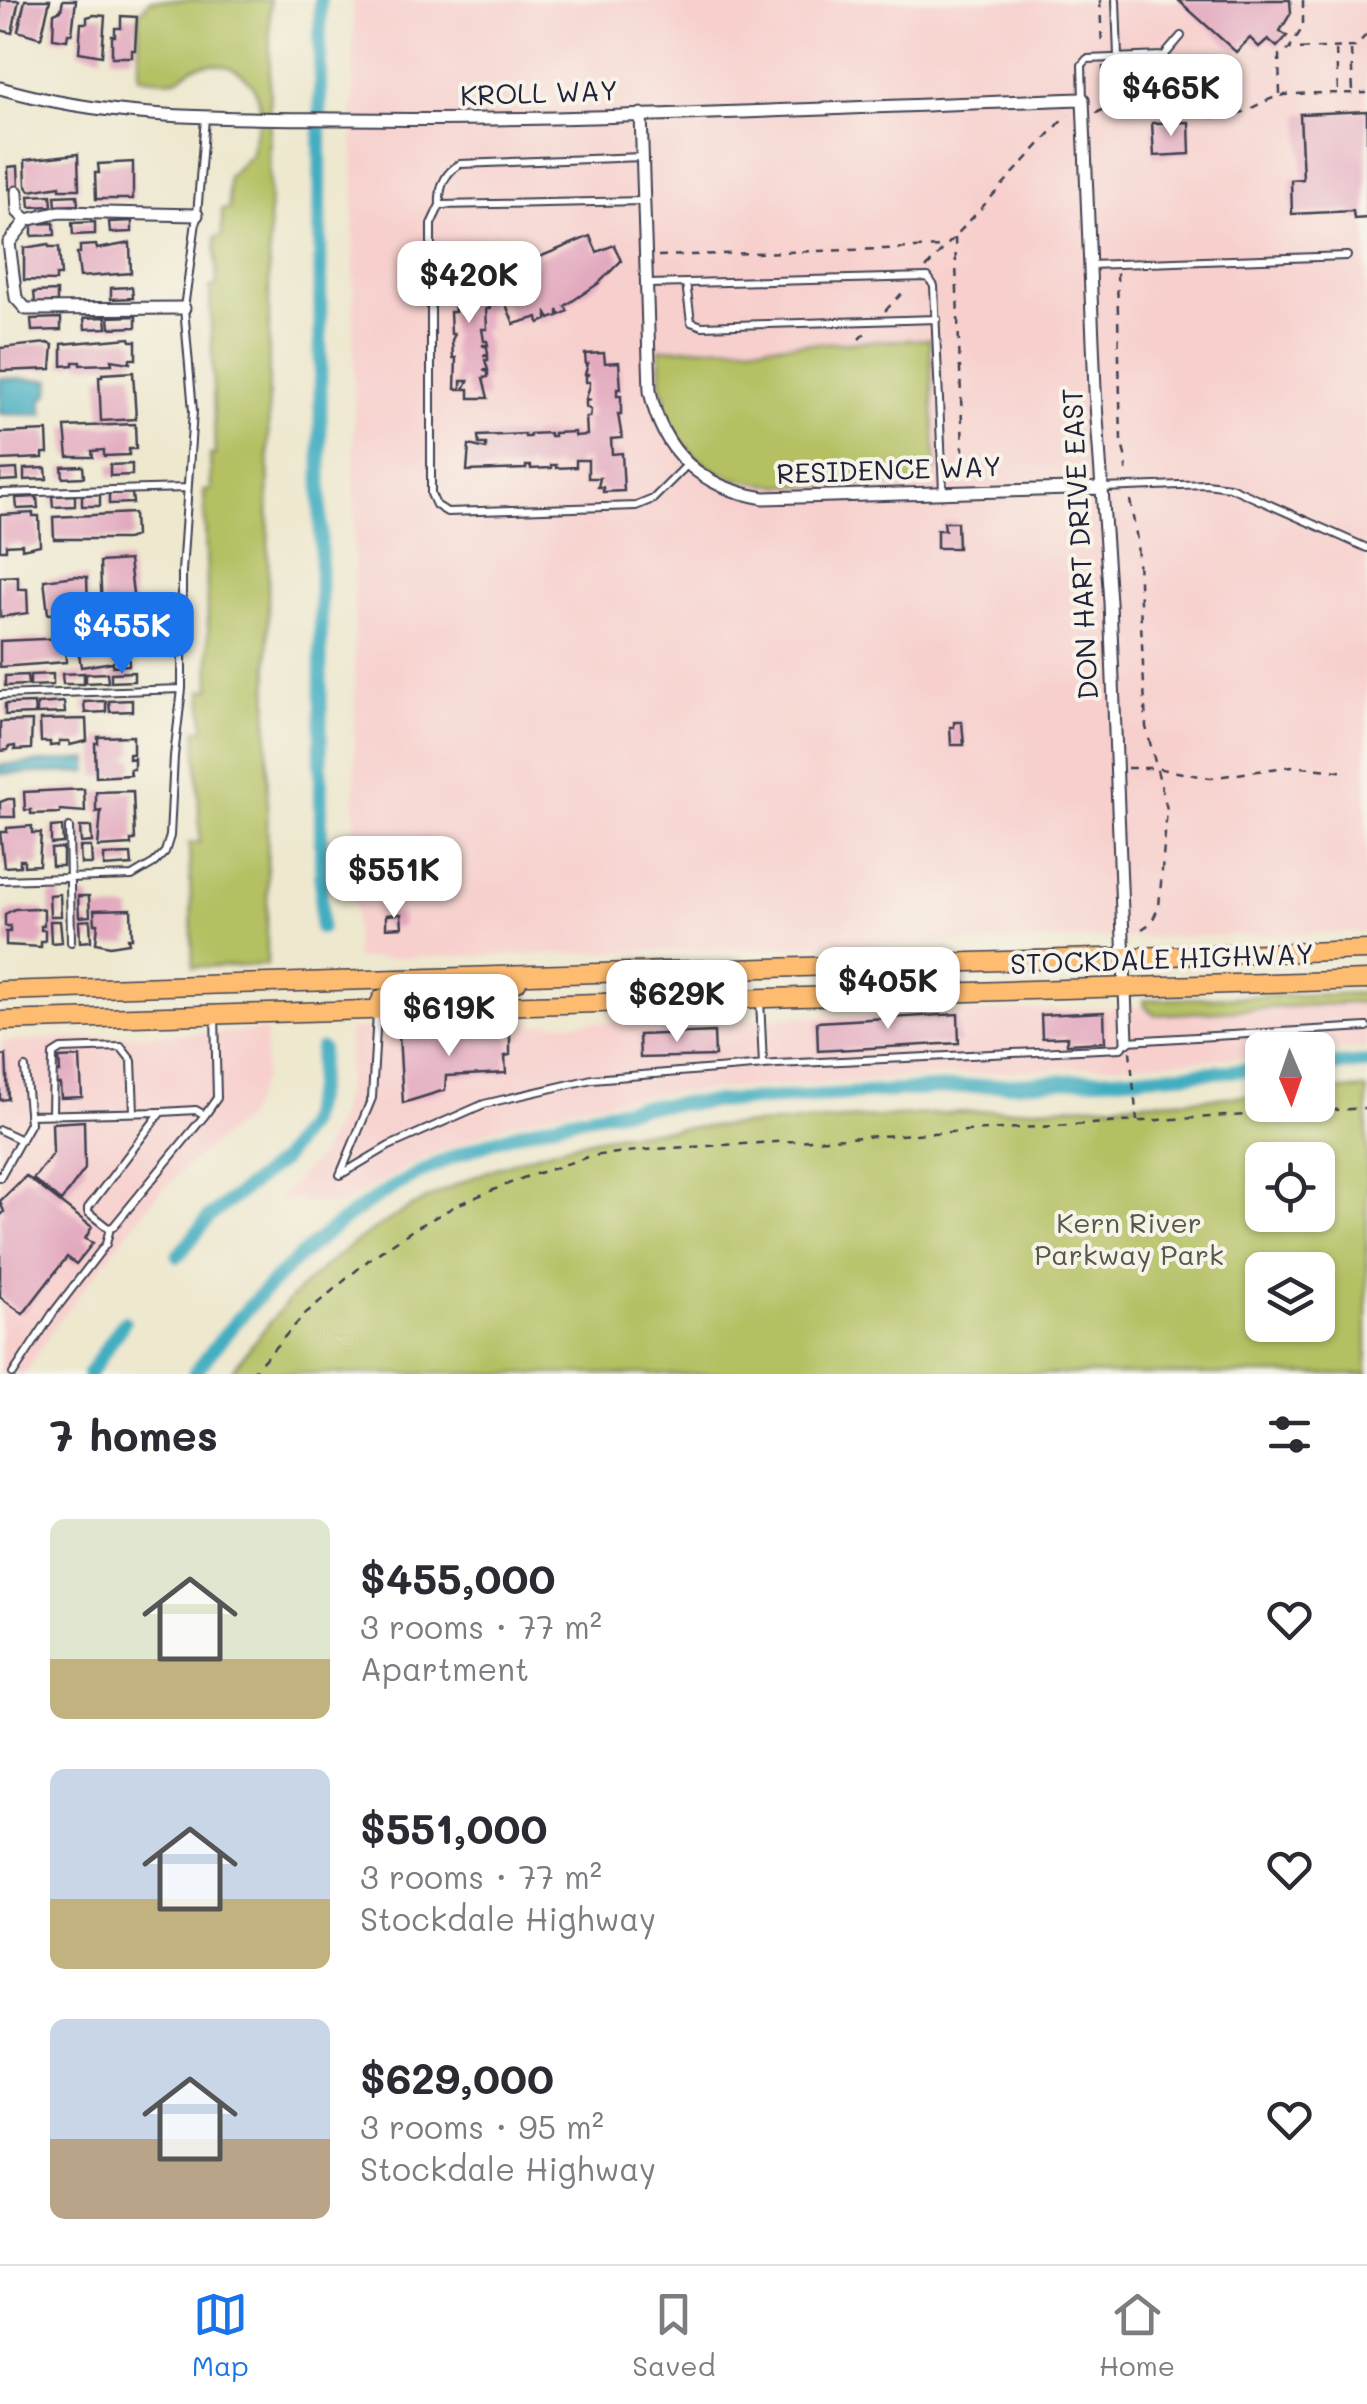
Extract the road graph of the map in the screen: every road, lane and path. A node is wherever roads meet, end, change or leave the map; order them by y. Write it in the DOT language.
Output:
graph roads {
  1 [pos="1100,0"];
  2 [pos="1116,0"];
  3 [pos="1303,0"];
  4 [pos="1367,34"];
  5 [pos="1181,36"];
  6 [pos="1350,47"];
  7 [pos="1336,48"];
  8 [pos="1290,49"];
  9 [pos="1102,50"];
  10 [pos="1118,57"];
  11 [pos="1102,65"];
  12 [pos="0,88"];
  13 [pos="1338,94"];
  14 [pos="1353,94"];
  15 [pos="1367,94"];
  16 [pos="1280,96"];
  17 [pos="1083,99"];
  18 [pos="1105,109"];
  19 [pos="1096,113"];
  20 [pos="641,114"];
  21 [pos="1068,115"];
  22 [pos="205,118"];
  23 [pos="644,157"];
  24 [pos="17,192"];
  25 [pos="644,201"];
  26 [pos="440,205"];
  27 [pos="198,214"];
  28 [pos="27,220"];
  29 [pos="955,236"];
  30 [pos="944,247"];
  31 [pos="658,256"];
  32 [pos="1347,256"];
  33 [pos="1089,265"];
  34 [pos="1116,265"];
  35 [pos="918,276"];
  36 [pos="686,283"];
  37 [pos="646,284"];
  38 [pos="184,308"];
  39 [pos="937,319"];
  40 [pos="875,322"];
  41 [pos="859,340"];
  42 [pos="687,465"];
  43 [pos="1126,470"];
  44 [pos="964,476"];
  45 [pos="187,488"];
  46 [pos="1103,488"];
  47 [pos="943,492"];
  48 [pos="0,493"];
  49 [pos="1130,500"];
  50 [pos="1367,532"];
  51 [pos="1364,547"];
  52 [pos="182,689"];
  53 [pos="0,694"];
  54 [pos="1116,768"];
  55 [pos="1156,768"];
  56 [pos="1347,772"];
  57 [pos="69,827"];
  58 [pos="70,878"];
  59 [pos="0,880"];
  60 [pos="1142,929"];
  61 [pos="71,942"];
  62 [pos="1367,950"];
  63 [pos="1123,958"];
  64 [pos="531,975"];
  65 [pos="1367,980"];
  66 [pos="1125,986"];
  67 [pos="0,992"];
  68 [pos="760,998"];
  69 [pos="377,1009"];
  70 [pos="215,1014"];
  71 [pos="0,1021"];
  72 [pos="1367,1027"];
  73 [pos="1127,1042"];
  74 [pos="1134,1061"];
  75 [pos="762,1065"];
  76 [pos="25,1068"];
  77 [pos="1367,1108"];
  78 [pos="134,1112"];
  79 [pos="161,1112"];
  80 [pos="52,1114"];
  81 [pos="29,1115"];
  82 [pos="205,1115"];
  83 [pos="1137,1120"];
  84 [pos="0,1130"];
  85 [pos="21,1140"];
  86 [pos="0,1177"];
  87 [pos="110,1228"];
  88 [pos="13,1374"];
  89 [pos="251,1374"];
  1 -- 9 [label="path"];
  2 -- 10 [label="lane"];
  3 -- 8 [label="path"];
  4 -- 6 [label="path"];
  5 -- 10 [label="lane"];
  6 -- 7 [label="path"];
  6 -- 14 [label="path"];
  7 -- 8 [label="path"];
  7 -- 13 [label="path"];
  8 -- 16 [label="path"];
  10 -- 17 [label="lane"];
  11 -- 18 [label="path"];
  12 -- 22 [label="street, KROLL WAY"];
  13 -- 14 [label="path"];
  13 -- 16 [label="path"];
  14 -- 15 [label="path"];
  16 -- 18 [label="path"];
  17 -- 20 [label="street, KROLL WAY"];
  17 -- 33 [label="street, DON HART DRIVE EAST"];
  18 -- 19 [label="path"];
  20 -- 22 [label="street, KROLL WAY"];
  20 -- 23 [label="street, RESIDENCE WAY"];
  21 -- 29 [label="path"];
  22 -- 27 [label="lane"];
  23 -- 25 [label="street, RESIDENCE WAY"];
  23 -- 26 [label="lane"];
  24 -- 28 [label="street"];
  25 -- 26 [label="lane"];
  25 -- 37 [label="street, RESIDENCE WAY"];
  26 -- 42 [label="lane"];
  27 -- 28 [label="street"];
  27 -- 38 [label="lane"];
  28 -- 38 [label="street"];
  29 -- 30 [label="path"];
  29 -- 44 [label="path"];
  30 -- 31 [label="path"];
  30 -- 35 [label="path"];
  32 -- 34 [label="lane"];
  33 -- 34 [label="lane"];
  33 -- 46 [label="street, DON HART DRIVE EAST"];
  34 -- 43 [label="path"];
  35 -- 36 [label="lane"];
  35 -- 39 [label="lane"];
  35 -- 40 [label="path"];
  36 -- 37 [label="lane"];
  36 -- 40 [label="lane"];
  37 -- 42 [label="street, RESIDENCE WAY"];
  38 -- 45 [label="lane"];
  39 -- 40 [label="lane"];
  39 -- 47 [label="lane"];
  40 -- 41 [label="path"];
  42 -- 47 [label="street, RESIDENCE WAY"];
  45 -- 48 [label="lane"];
  45 -- 52 [label="lane"];
  46 -- 47 [label="street, RESIDENCE WAY"];
  46 -- 51 [label="lane"];
  46 -- 54 [label="street, DON HART DRIVE EAST"];
  49 -- 55 [label="path"];
  50 -- 51 [label="lane"];
  52 -- 53 [label="lane"];
  52 -- 58 [label="lane"];
  54 -- 55 [label="path"];
  54 -- 63 [label="street, DON HART DRIVE EAST"];
  55 -- 56 [label="path"];
  55 -- 60 [label="path"];
  57 -- 58 [label="lane"];
  58 -- 59 [label="lane"];
  58 -- 61 [label="lane"];
  62 -- 63 [label="main road, STOCKDALE HIGHWAY"];
  63 -- 64 [label="main road, STOCKDALE HIGHWAY"];
  63 -- 66 [label="street, DON HART DRIVE EAST"];
  64 -- 67 [label="main road, STOCKDALE HIGHWAY"];
  64 -- 69 [label="main road"];
  65 -- 66 [label="main road, STOCKDALE HIGHWAY"];
  66 -- 68 [label="main road, STOCKDALE HIGHWAY"];
  66 -- 73 [label="street, DON HART DRIVE EAST"];
  68 -- 69 [label="main road, STOCKDALE HIGHWAY"];
  68 -- 75 [label="lane"];
  69 -- 70 [label="main road, STOCKDALE HIGHWAY"];
  69 -- 75 [label="lane"];
  70 -- 71 [label="main road, STOCKDALE HIGHWAY"];
  70 -- 82 [label="lane"];
  72 -- 73 [label="lane"];
  73 -- 75 [label="lane"];
  74 -- 83 [label="path"];
  76 -- 81 [label="lane"];
  77 -- 83 [label="path"];
  78 -- 79 [label="lane"];
  78 -- 80 [label="lane"];
  78 -- 80 [label="lane"];
  79 -- 82 [label="lane"];
  79 -- 87 [label="lane"];
  80 -- 81 [label="lane"];
  81 -- 85 [label="lane"];
  82 -- 87 [label="lane"];
  83 -- 89 [label="path"];
  84 -- 85 [label="lane"];
  85 -- 86 [label="lane"];
  87 -- 88 [label="lane"];
}
